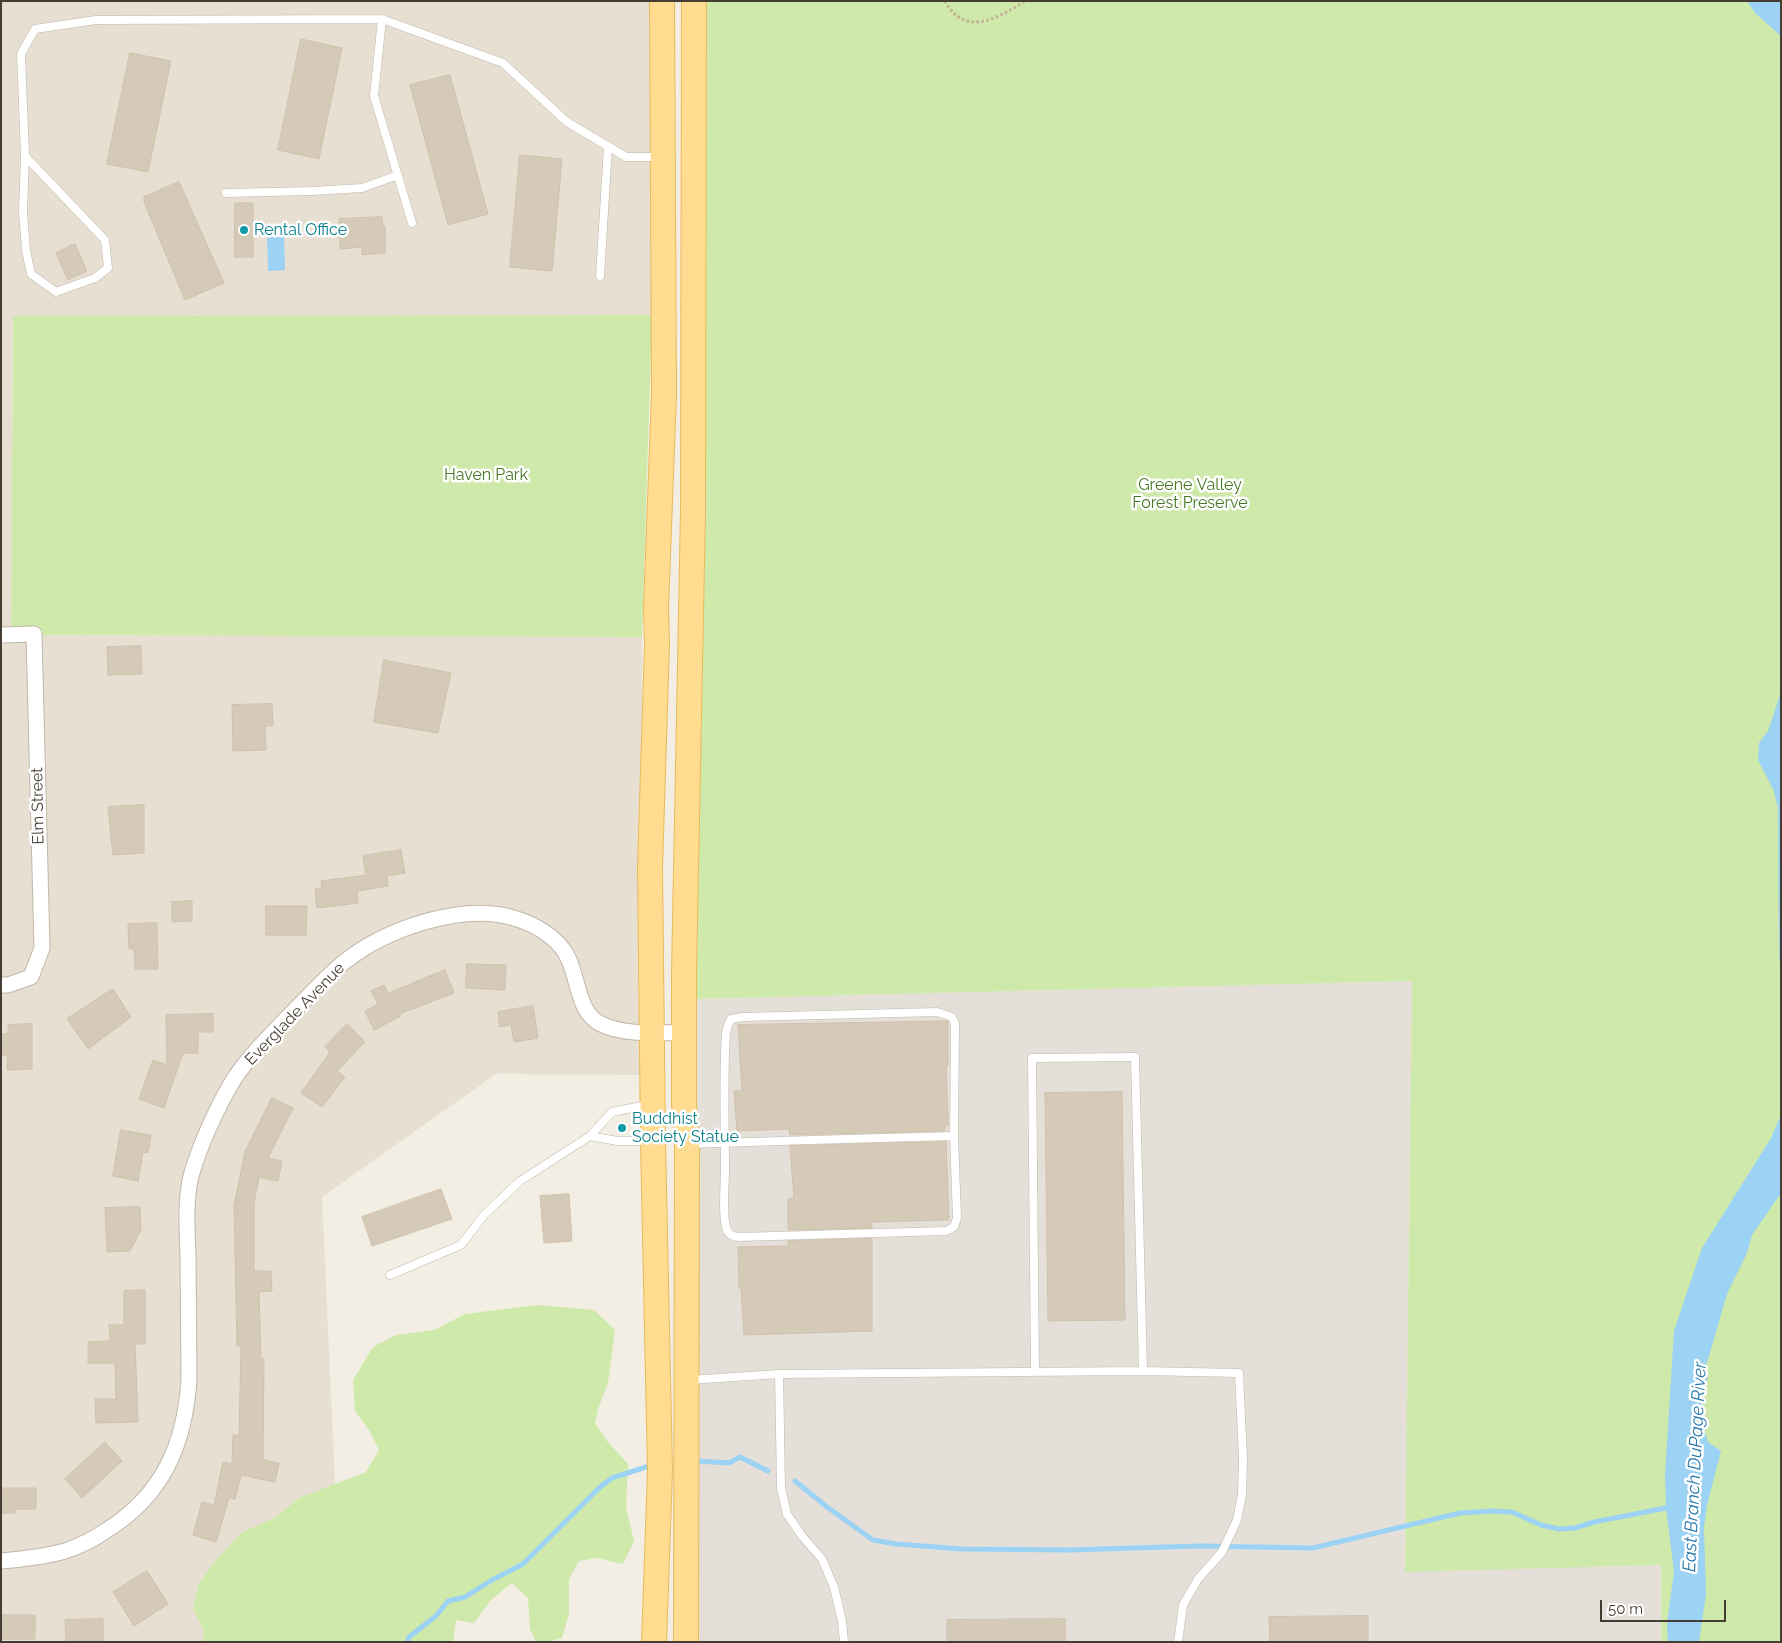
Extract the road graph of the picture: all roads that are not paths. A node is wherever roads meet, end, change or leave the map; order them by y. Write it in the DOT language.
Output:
graph roads {
  1 [pos="662,1"];
  2 [pos="694,1"];
  3 [pos="382,19"];
  4 [pos="608,146"];
  5 [pos="25,156"];
  6 [pos="663,158"];
  7 [pos="398,175"];
  8 [pos="226,193"];
  9 [pos="412,223"];
  10 [pos="600,276"];
  11 [pos="1,635"];
  12 [pos="1,985"];
  13 [pos="652,1032"];
  14 [pos="684,1033"];
  15 [pos="652,1103"];
  16 [pos="590,1136"];
  17 [pos="954,1136"];
  18 [pos="653,1141"];
  19 [pos="725,1143"];
  20 [pos="687,1144"];
  21 [pos="390,1275"];
  22 [pos="1143,1371"];
  23 [pos="1035,1372"];
  24 [pos="779,1374"];
  25 [pos="687,1380"];
  26 [pos="1,1561"];
  27 [pos="654,1642"];
  28 [pos="686,1642"];
  29 [pos="844,1642"];
  30 [pos="1178,1642"];
  1 -- 6 [label="main road"];
  2 -- 14 [label="main road"];
  3 -- 4 [label="lane"];
  3 -- 5 [label="lane"];
  3 -- 7 [label="lane"];
  4 -- 6 [label="lane"];
  4 -- 10 [label="lane"];
  5 -- 5 [label="lane"];
  6 -- 13 [label="main road"];
  7 -- 8 [label="lane"];
  7 -- 9 [label="lane"];
  11 -- 12 [label="street, Elm Street"];
  13 -- 14 [label="street, Everglade Avenue"];
  13 -- 15 [label="main road"];
  13 -- 26 [label="street, Everglade Avenue"];
  14 -- 20 [label="main road"];
  15 -- 16 [label="lane"];
  15 -- 18 [label="main road"];
  16 -- 18 [label="lane"];
  16 -- 21 [label="lane"];
  17 -- 19 [label="lane"];
  17 -- 19 [label="lane"];
  17 -- 19 [label="lane"];
  18 -- 27 [label="main road"];
  19 -- 20 [label="lane"];
  20 -- 25 [label="main road"];
  22 -- 23 [label="lane"];
  22 -- 23 [label="lane"];
  22 -- 30 [label="lane"];
  23 -- 24 [label="lane"];
  24 -- 25 [label="lane"];
  24 -- 29 [label="lane"];
  25 -- 28 [label="main road"];
}
